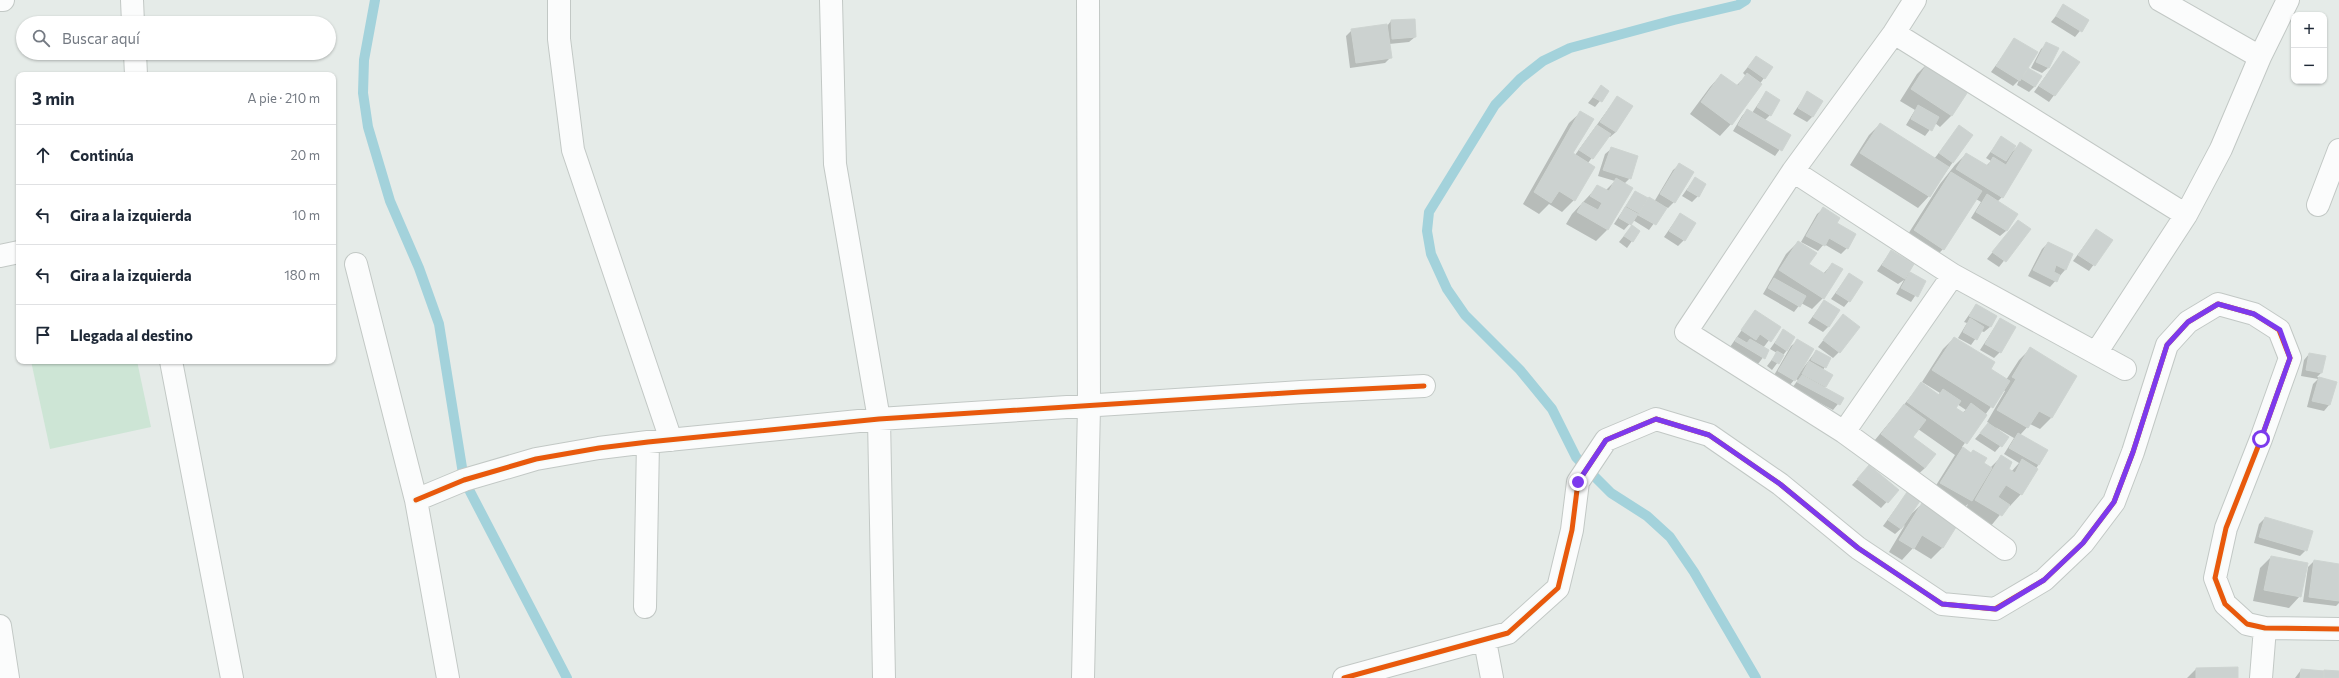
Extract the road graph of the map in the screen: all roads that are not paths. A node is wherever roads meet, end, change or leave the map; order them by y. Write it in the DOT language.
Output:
graph roads {
  1 [pos="132,0"];
  2 [pos="559,0"];
  3 [pos="831,0"];
  4 [pos="1088,0"];
  5 [pos="1915,0"];
  6 [pos="2160,0"];
  7 [pos="2288,0"];
  8 [pos="133,16"];
  9 [pos="1894,33"];
  10 [pos="2260,57"];
  11 [pos="135,60"];
  12 [pos="136,72"];
  13 [pos="2339,150"];
  14 [pos="1793,171"];
  15 [pos="2318,205"];
  16 [pos="2186,215"];
  17 [pos="16,253"];
  18 [pos="0,256"];
  19 [pos="356,264"];
  20 [pos="1953,275"];
  21 [pos="2096,353"];
  22 [pos="172,364"];
  23 [pos="2125,369"];
  24 [pos="1424,386"];
  25 [pos="1089,407"];
  26 [pos="879,419"];
  27 [pos="1844,432"];
  28 [pos="671,440"];
  29 [pos="648,442"];
  30 [pos="416,500"];
  31 [pos="2005,549"];
  32 [pos="645,607"];
  33 [pos="0,626"];
  34 [pos="2256,626"];
  35 [pos="2339,629"];
  36 [pos="1485,641"];
  37 [pos="8,678"];
  38 [pos="232,678"];
  39 [pos="448,678"];
  40 [pos="884,678"];
  41 [pos="1083,678"];
  42 [pos="1344,678"];
  43 [pos="1492,678"];
  44 [pos="2261,678"];
  1 -- 8 [label="street"];
  2 -- 28 [label="street"];
  3 -- 26 [label="street"];
  4 -- 25 [label="street"];
  5 -- 9 [label="street"];
  6 -- 10 [label="street"];
  7 -- 10 [label="street"];
  9 -- 14 [label="street"];
  9 -- 16 [label="street"];
  10 -- 16 [label="street"];
  11 -- 12 [label="street"];
  13 -- 15 [label="street"];
  14 -- 20 [label="street"];
  14 -- 27 [label="street"];
  16 -- 21 [label="street"];
  17 -- 18 [label="street"];
  19 -- 30 [label="street"];
  20 -- 21 [label="street"];
  20 -- 27 [label="street"];
  21 -- 23 [label="street"];
  22 -- 38 [label="street"];
  24 -- 25 [label="street"];
  25 -- 26 [label="street"];
  25 -- 41 [label="street"];
  26 -- 28 [label="street"];
  26 -- 40 [label="street"];
  27 -- 31 [label="street"];
  28 -- 29 [label="street"];
  29 -- 30 [label="street"];
  29 -- 32 [label="street"];
  30 -- 39 [label="street"];
  33 -- 37 [label="street"];
  34 -- 35 [label="street"];
  34 -- 36 [label="street"];
  34 -- 44 [label="street"];
  36 -- 42 [label="street"];
  36 -- 43 [label="street"];
}
